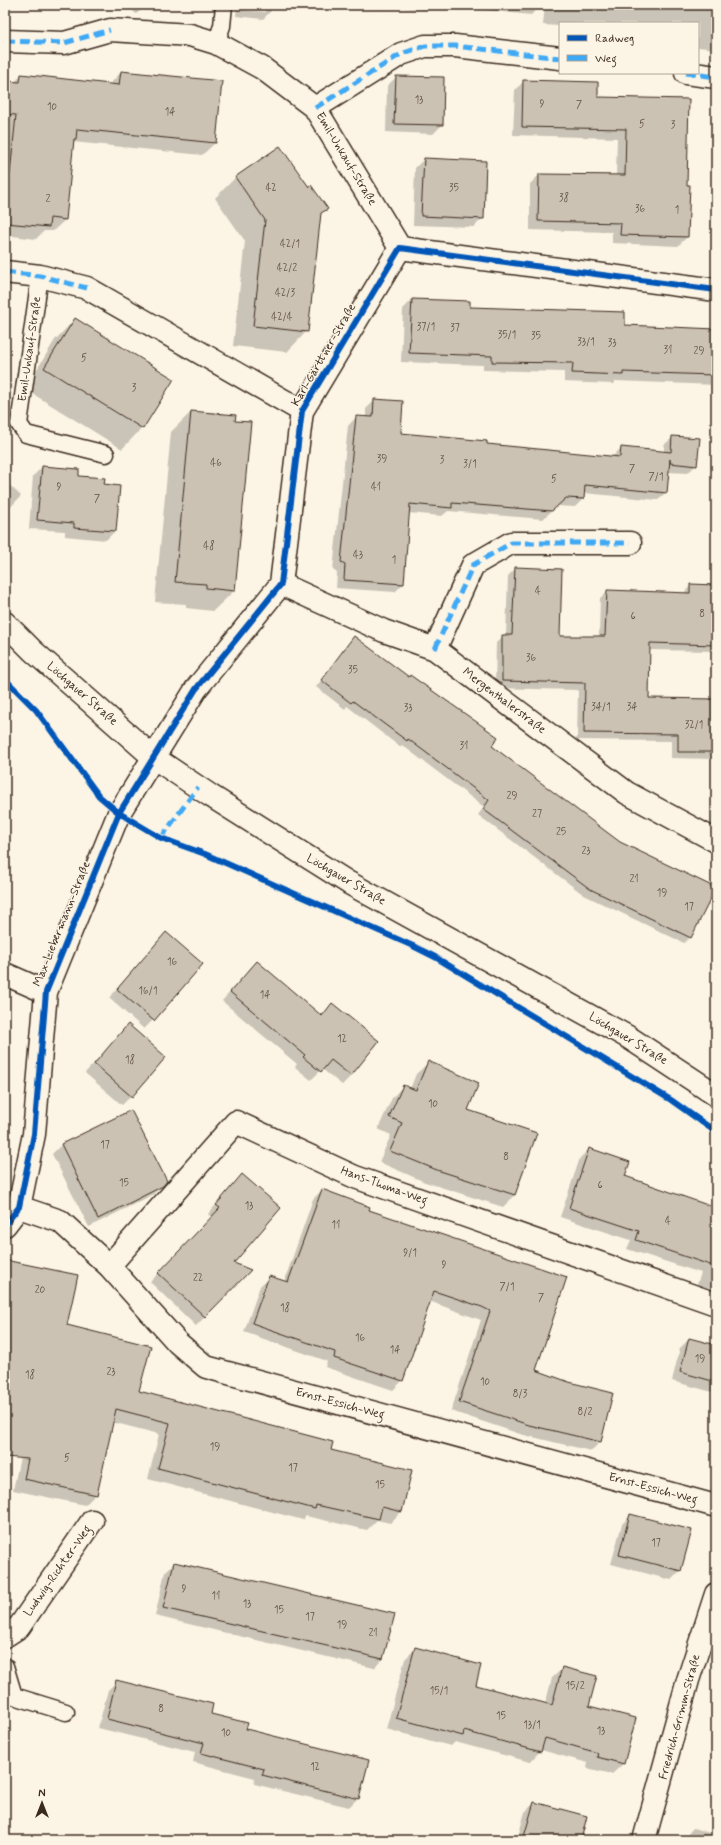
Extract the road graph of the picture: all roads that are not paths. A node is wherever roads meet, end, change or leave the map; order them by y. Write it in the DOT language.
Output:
graph roads {
  1 [pos="224,5"];
  2 [pos="5,41"];
  3 [pos="216,43"];
  4 [pos="559,58"];
  5 [pos="694,74"];
  6 [pos="716,77"];
  7 [pos="315,108"];
  8 [pos="400,248"];
  9 [pos="5,272"];
  10 [pos="40,276"];
  11 [pos="716,290"];
  12 [pos="302,411"];
  13 [pos="106,454"];
  14 [pos="630,543"];
  15 [pos="281,584"];
  16 [pos="5,623"];
  17 [pos="435,649"];
  18 [pos="153,757"];
  19 [pos="716,841"];
  20 [pos="5,974"];
  21 [pos="46,992"];
  22 [pos="716,1095"];
  23 [pos="19,1206"];
  24 [pos="5,1225"];
  25 [pos="109,1266"];
  26 [pos="716,1304"];
  27 [pos="716,1506"];
  28 [pos="92,1521"];
  29 [pos="716,1594"];
  30 [pos="5,1636"];
  31 [pos="5,1666"];
  32 [pos="66,1712"];
  33 [pos="644,1840"];
  1 -- 3 [label="lane"];
  2 -- 3 [label="street, Emil-Unkauf-Straße"];
  3 -- 7 [label="street, Emil-Unkauf-Straße"];
  4 -- 7 [label="street"];
  5 -- 6 [label="street"];
  7 -- 8 [label="street, Emil-Unkauf-Straße"];
  8 -- 11 [label="street"];
  8 -- 12 [label="street, Karl-Gärttner-Straße"];
  9 -- 10 [label="street"];
  10 -- 12 [label="street"];
  10 -- 13 [label="lane, Emil-Unkauf-Straße"];
  12 -- 15 [label="street, Karl-Gärttner-Straße"];
  14 -- 17 [label="street"];
  15 -- 17 [label="street, Mergenthalerstraße"];
  15 -- 18 [label="street"];
  16 -- 18 [label="street, Löchgauer Straße"];
  17 -- 19 [label="street, Mergenthalerstraße"];
  18 -- 21 [label="street, Max-Liebermann-Straße"];
  18 -- 22 [label="street, Löchgauer Straße"];
  20 -- 21 [label="street"];
  21 -- 23 [label="street, Max-Liebermann-Straße"];
  23 -- 24 [label="street, Max-Liebermann-Straße"];
  23 -- 25 [label="street, Ernst-Essich-Weg"];
  25 -- 26 [label="street, Hans-Thoma-Weg"];
  25 -- 27 [label="street, Ernst-Essich-Weg"];
  28 -- 30 [label="street, Ludwig-Richter-Weg"];
  29 -- 33 [label="street, Friedrich-Grimm-Straße"];
  31 -- 32 [label="lane"];
}
